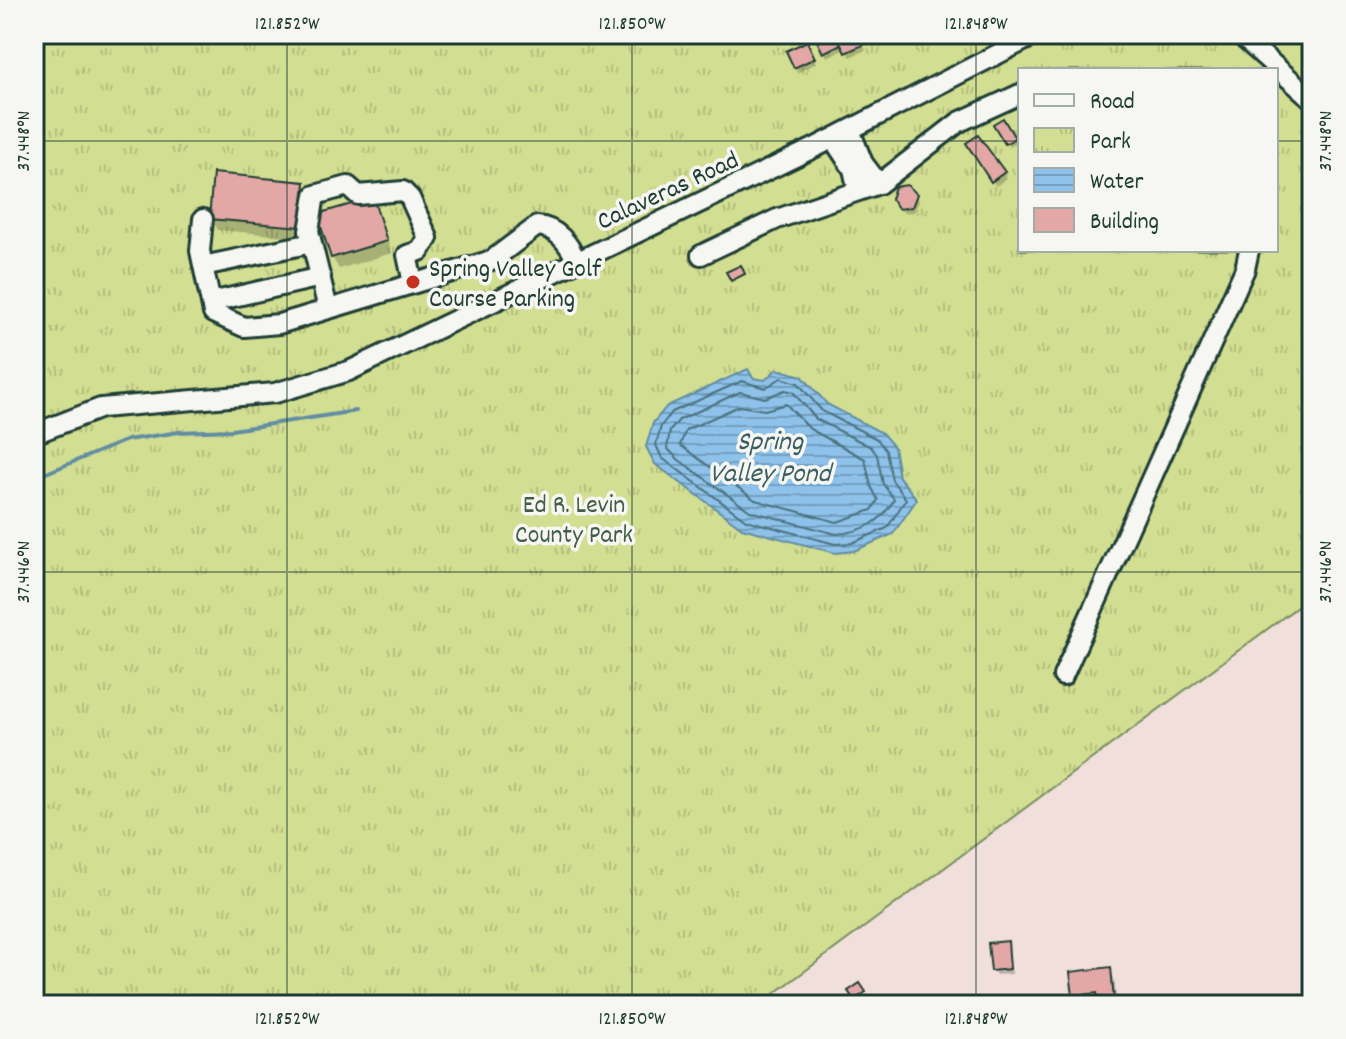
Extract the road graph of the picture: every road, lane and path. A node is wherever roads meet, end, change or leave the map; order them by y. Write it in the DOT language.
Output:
graph roads {
  1 [pos="1037,34"];
  2 [pos="1239,34"];
  3 [pos="1277,68"];
  4 [pos="1278,69"];
  5 [pos="1018,95"];
  6 [pos="1312,99"];
  7 [pos="850,130"];
  8 [pos="833,139"];
  9 [pos="879,184"];
  10 [pos="858,191"];
  11 [pos="203,219"];
  12 [pos="312,243"];
  13 [pos="1249,252"];
  14 [pos="701,255"];
  15 [pos="576,261"];
  16 [pos="203,266"];
  17 [pos="321,277"];
  18 [pos="413,283"];
  19 [pos="211,302"];
  20 [pos="328,309"];
  21 [pos="34,434"];
  22 [pos="1063,676"];
  1 -- 7 [label="street, Calaveras Road"];
  2 -- 3 [label="street"];
  4 -- 6 [label="street"];
  5 -- 9 [label="street"];
  7 -- 8 [label="street, Calaveras Road"];
  7 -- 9 [label="street"];
  8 -- 10 [label="street"];
  8 -- 15 [label="street, Calaveras Road"];
  9 -- 10 [label="street"];
  10 -- 14 [label="street"];
  11 -- 16 [label="street"];
  12 -- 16 [label="street"];
  12 -- 17 [label="street"];
  12 -- 18 [label="street"];
  13 -- 22 [label="street"];
  15 -- 18 [label="street"];
  15 -- 21 [label="street, Calaveras Road"];
  16 -- 19 [label="street"];
  17 -- 19 [label="street"];
  17 -- 20 [label="street"];
  18 -- 20 [label="street"];
  19 -- 20 [label="street"];
}
